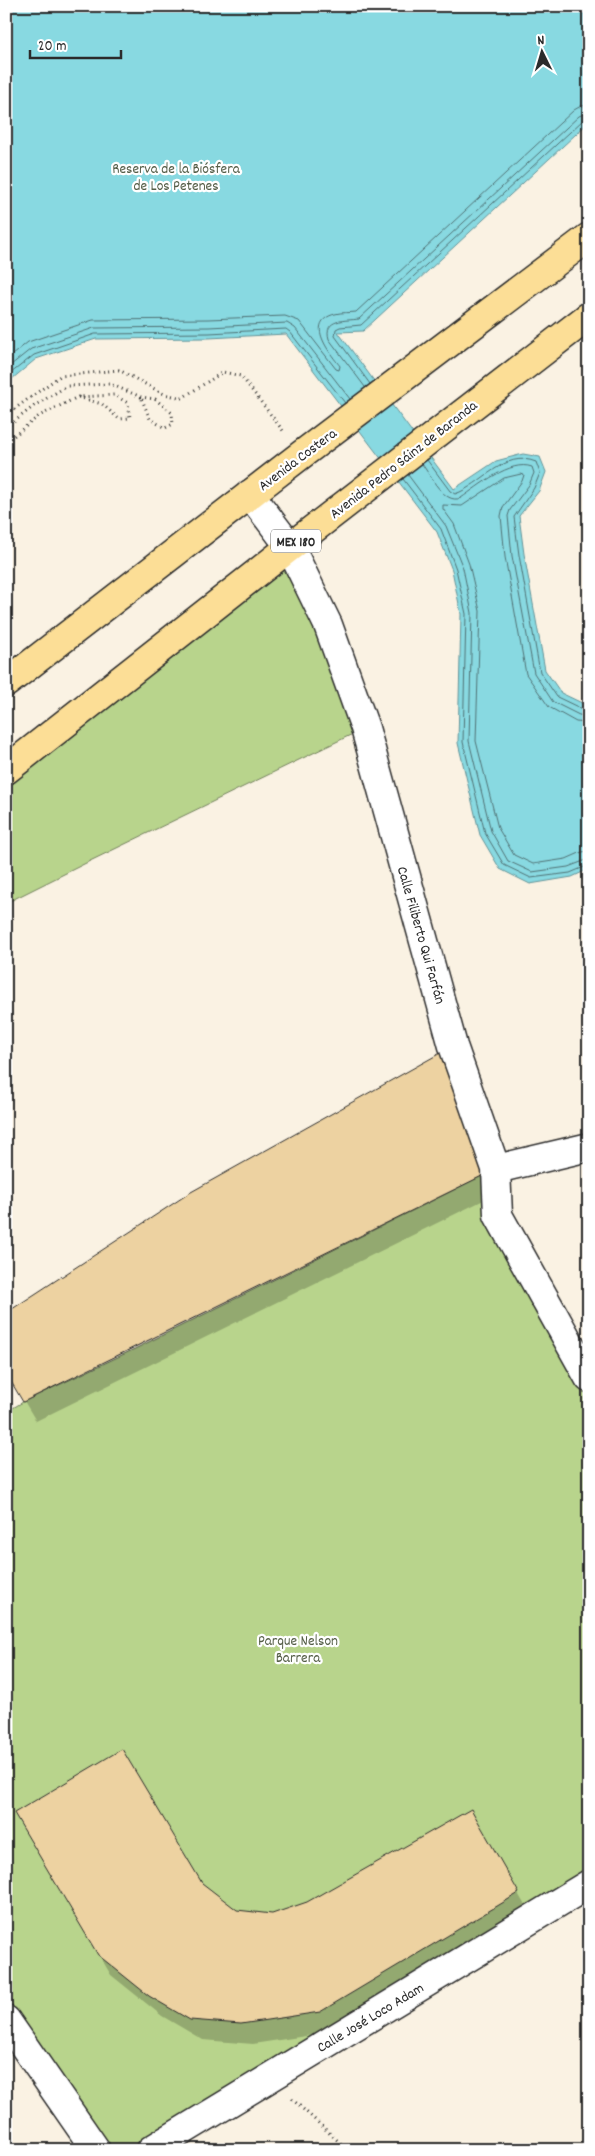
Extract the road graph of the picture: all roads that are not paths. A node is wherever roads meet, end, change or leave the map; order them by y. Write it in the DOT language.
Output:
graph roads {
  1 [pos="589,237"];
  2 [pos="589,316"];
  3 [pos="250,494"];
  4 [pos="290,546"];
  5 [pos="6,683"];
  6 [pos="6,770"];
  7 [pos="589,1147"];
  8 [pos="496,1169"];
  9 [pos="589,1378"];
  10 [pos="589,1884"];
  11 [pos="6,2020"];
  12 [pos="96,2150"];
  13 [pos="151,2150"];
  1 -- 3 [label="main road, Avenida Costera"];
  2 -- 4 [label="main road, Avenida Pedro Sáinz de Baranda / MEX 180"];
  3 -- 4 [label="street, Calle Filiberto Qui Farfán"];
  3 -- 5 [label="main road, Avenida Costera"];
  4 -- 6 [label="main road, Avenida Pedro Sáinz de Baranda / MEX 180"];
  4 -- 8 [label="street, Calle Filiberto Qui Farfán"];
  7 -- 8 [label="street"];
  8 -- 9 [label="street, Calle Filiberto Qui Farfán"];
  10 -- 13 [label="street, Calle José Loco Adam"];
  11 -- 12 [label="street"];
}
